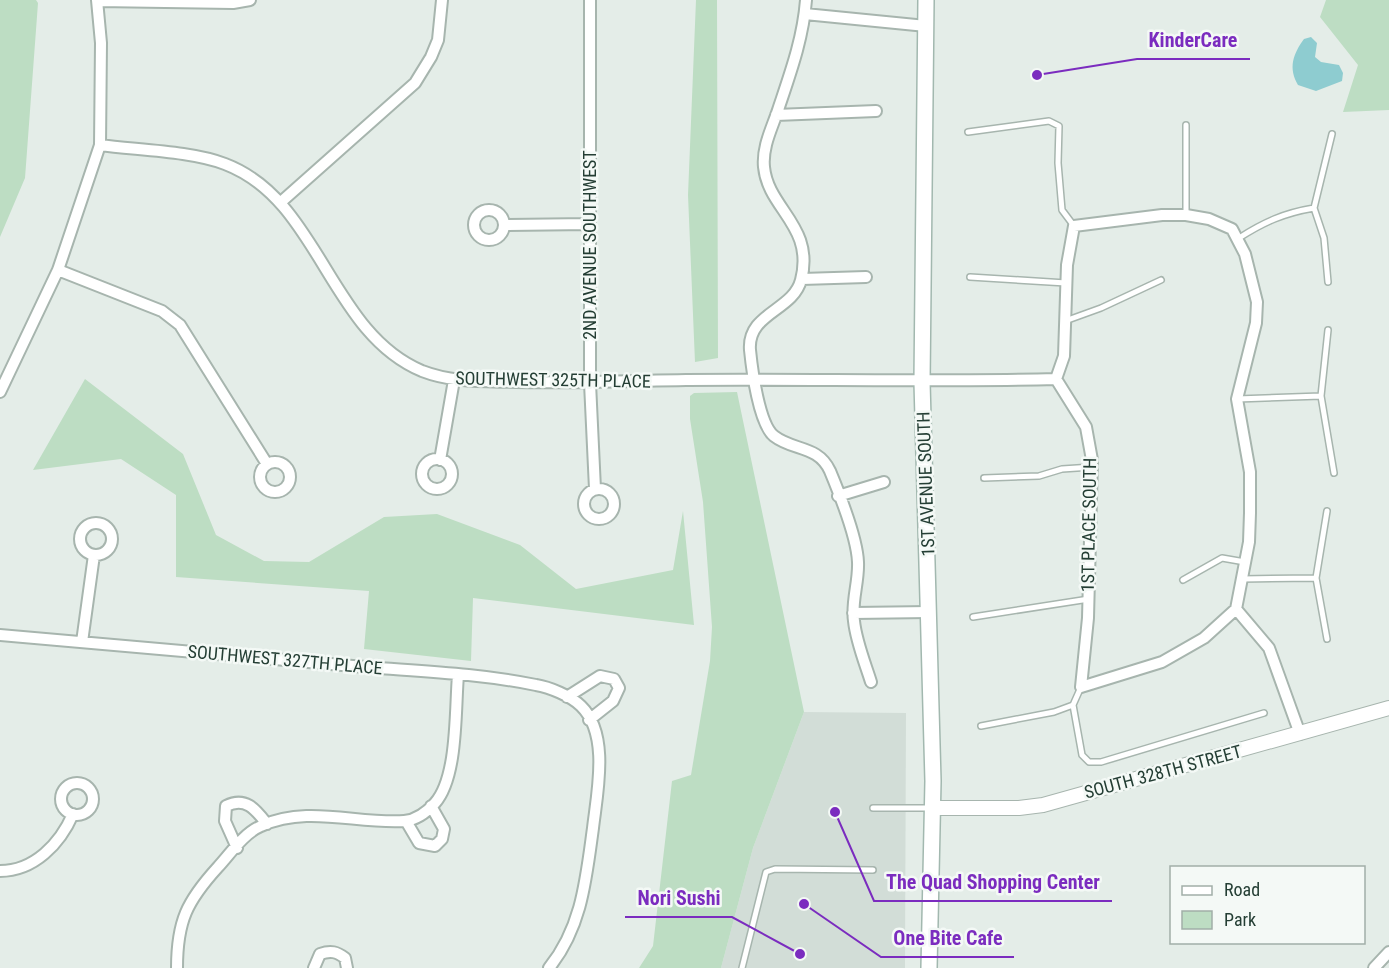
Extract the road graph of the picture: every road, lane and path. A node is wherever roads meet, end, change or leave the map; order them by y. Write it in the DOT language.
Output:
graph roads {
  1 [pos="250,0"];
  2 [pos="442,0"];
  3 [pos="590,0"];
  4 [pos="806,0"];
  5 [pos="926,0"];
  6 [pos="98,1"];
  7 [pos="805,14"];
  8 [pos="926,26"];
  9 [pos="876,111"];
  10 [pos="776,115"];
  11 [pos="1186,125"];
  12 [pos="968,132"];
  13 [pos="1332,134"];
  14 [pos="100,146"];
  15 [pos="281,202"];
  16 [pos="1314,208"];
  17 [pos="1186,215"];
  18 [pos="589,224"];
  19 [pos="504,225"];
  20 [pos="1074,226"];
  21 [pos="1239,238"];
  22 [pos="58,270"];
  23 [pos="866,277"];
  24 [pos="970,277"];
  25 [pos="801,279"];
  26 [pos="1161,280"];
  27 [pos="1328,282"];
  28 [pos="1066,283"];
  29 [pos="1065,321"];
  30 [pos="1328,330"];
  31 [pos="1056,379"];
  32 [pos="454,380"];
  33 [pos="756,382"];
  34 [pos="922,382"];
  35 [pos="590,383"];
  36 [pos="0,392"];
  37 [pos="1321,396"];
  38 [pos="1237,399"];
  39 [pos="440,460"];
  40 [pos="267,464"];
  41 [pos="1092,467"];
  42 [pos="1334,472"];
  43 [pos="984,478"];
  44 [pos="884,482"];
  45 [pos="595,489"];
  46 [pos="838,496"];
  47 [pos="1327,511"];
  48 [pos="94,555"];
  49 [pos="1245,562"];
  50 [pos="1316,578"];
  51 [pos="1242,579"];
  52 [pos="1183,580"];
  53 [pos="1089,599"];
  54 [pos="1236,609"];
  55 [pos="930,612"];
  56 [pos="853,613"];
  57 [pos="973,617"];
  58 [pos="0,634"];
  59 [pos="1327,639"];
  60 [pos="82,642"];
  61 [pos="458,675"];
  62 [pos="871,682"];
  63 [pos="1081,687"];
  64 [pos="567,697"];
  65 [pos="1073,705"];
  66 [pos="1389,708"];
  67 [pos="1263,713"];
  68 [pos="590,722"];
  69 [pos="981,726"];
  70 [pos="1300,735"];
  71 [pos="431,806"];
  72 [pos="873,808"];
  73 [pos="933,808"];
  74 [pos="73,814"];
  75 [pos="406,821"];
  76 [pos="267,824"];
  77 [pos="237,848"];
  78 [pos="873,870"];
  79 [pos="0,871"];
  80 [pos="1389,952"];
  81 [pos="177,968"];
  82 [pos="314,968"];
  83 [pos="347,968"];
  84 [pos="549,968"];
  85 [pos="742,968"];
  86 [pos="928,968"];
  87 [pos="1374,968"];
  1 -- 6 [label="street"];
  2 -- 15 [label="street"];
  3 -- 18 [label="street, 2ND AVENUE SOUTHWEST"];
  4 -- 7 [label="street"];
  5 -- 8 [label="main road, 1ST AVENUE SOUTH"];
  6 -- 14 [label="street"];
  7 -- 8 [label="street"];
  7 -- 10 [label="street"];
  8 -- 34 [label="main road, 1ST AVENUE SOUTH"];
  9 -- 10 [label="street"];
  10 -- 25 [label="street"];
  11 -- 17 [label="lane"];
  12 -- 20 [label="lane"];
  13 -- 16 [label="lane"];
  14 -- 15 [label="street, SOUTHWEST 325TH PLACE"];
  14 -- 22 [label="street"];
  15 -- 32 [label="street, SOUTHWEST 325TH PLACE"];
  16 -- 21 [label="lane"];
  16 -- 27 [label="lane"];
  17 -- 20 [label="street"];
  17 -- 21 [label="street"];
  18 -- 19 [label="street"];
  18 -- 35 [label="street, 2ND AVENUE SOUTHWEST"];
  20 -- 28 [label="street"];
  21 -- 38 [label="street"];
  22 -- 36 [label="street"];
  22 -- 40 [label="street"];
  23 -- 25 [label="street"];
  24 -- 28 [label="lane"];
  25 -- 33 [label="street"];
  26 -- 29 [label="lane"];
  28 -- 29 [label="street"];
  29 -- 31 [label="street"];
  30 -- 37 [label="lane"];
  31 -- 34 [label="street, SOUTHWEST 325TH PLACE"];
  31 -- 41 [label="street, 1ST PLACE SOUTH"];
  32 -- 35 [label="street, SOUTHWEST 325TH PLACE"];
  32 -- 39 [label="street"];
  33 -- 34 [label="street, SOUTHWEST 325TH PLACE"];
  33 -- 35 [label="street, SOUTHWEST 325TH PLACE"];
  33 -- 46 [label="street"];
  34 -- 55 [label="main road, 1ST AVENUE SOUTH"];
  35 -- 45 [label="street, 2ND AVENUE SOUTHWEST"];
  37 -- 38 [label="lane"];
  37 -- 42 [label="lane"];
  38 -- 49 [label="street"];
  41 -- 43 [label="lane"];
  41 -- 53 [label="street, 1ST PLACE SOUTH"];
  44 -- 46 [label="street"];
  46 -- 56 [label="street"];
  47 -- 50 [label="lane"];
  48 -- 60 [label="street"];
  49 -- 51 [label="street"];
  49 -- 52 [label="lane"];
  50 -- 51 [label="lane"];
  50 -- 59 [label="lane"];
  51 -- 54 [label="street"];
  53 -- 57 [label="lane"];
  53 -- 63 [label="street, 1ST PLACE SOUTH"];
  54 -- 63 [label="street"];
  54 -- 70 [label="street"];
  55 -- 56 [label="street"];
  55 -- 73 [label="main road, 1ST AVENUE SOUTH"];
  56 -- 62 [label="street"];
  58 -- 60 [label="street, SOUTHWEST 327TH PLACE"];
  60 -- 61 [label="street, SOUTHWEST 327TH PLACE"];
  61 -- 64 [label="street, SOUTHWEST 327TH PLACE"];
  61 -- 71 [label="street"];
  63 -- 65 [label="lane, 1ST PLACE SOUTH"];
  64 -- 68 [label="street, SOUTHWEST 327TH PLACE"];
  64 -- 68 [label="street"];
  65 -- 67 [label="lane"];
  65 -- 69 [label="lane"];
  66 -- 70 [label="street, SOUTH 328TH STREET"];
  68 -- 84 [label="street"];
  70 -- 73 [label="street, SOUTH 328TH STREET"];
  71 -- 75 [label="street"];
  71 -- 75 [label="street"];
  72 -- 73 [label="lane"];
  73 -- 86 [label="main road, 1ST AVENUE SOUTH"];
  74 -- 79 [label="street"];
  75 -- 76 [label="street"];
  76 -- 77 [label="street"];
  76 -- 77 [label="street"];
  77 -- 81 [label="street"];
  78 -- 85 [label="lane"];
  80 -- 87 [label="street"];
  82 -- 83 [label="street"];
}
